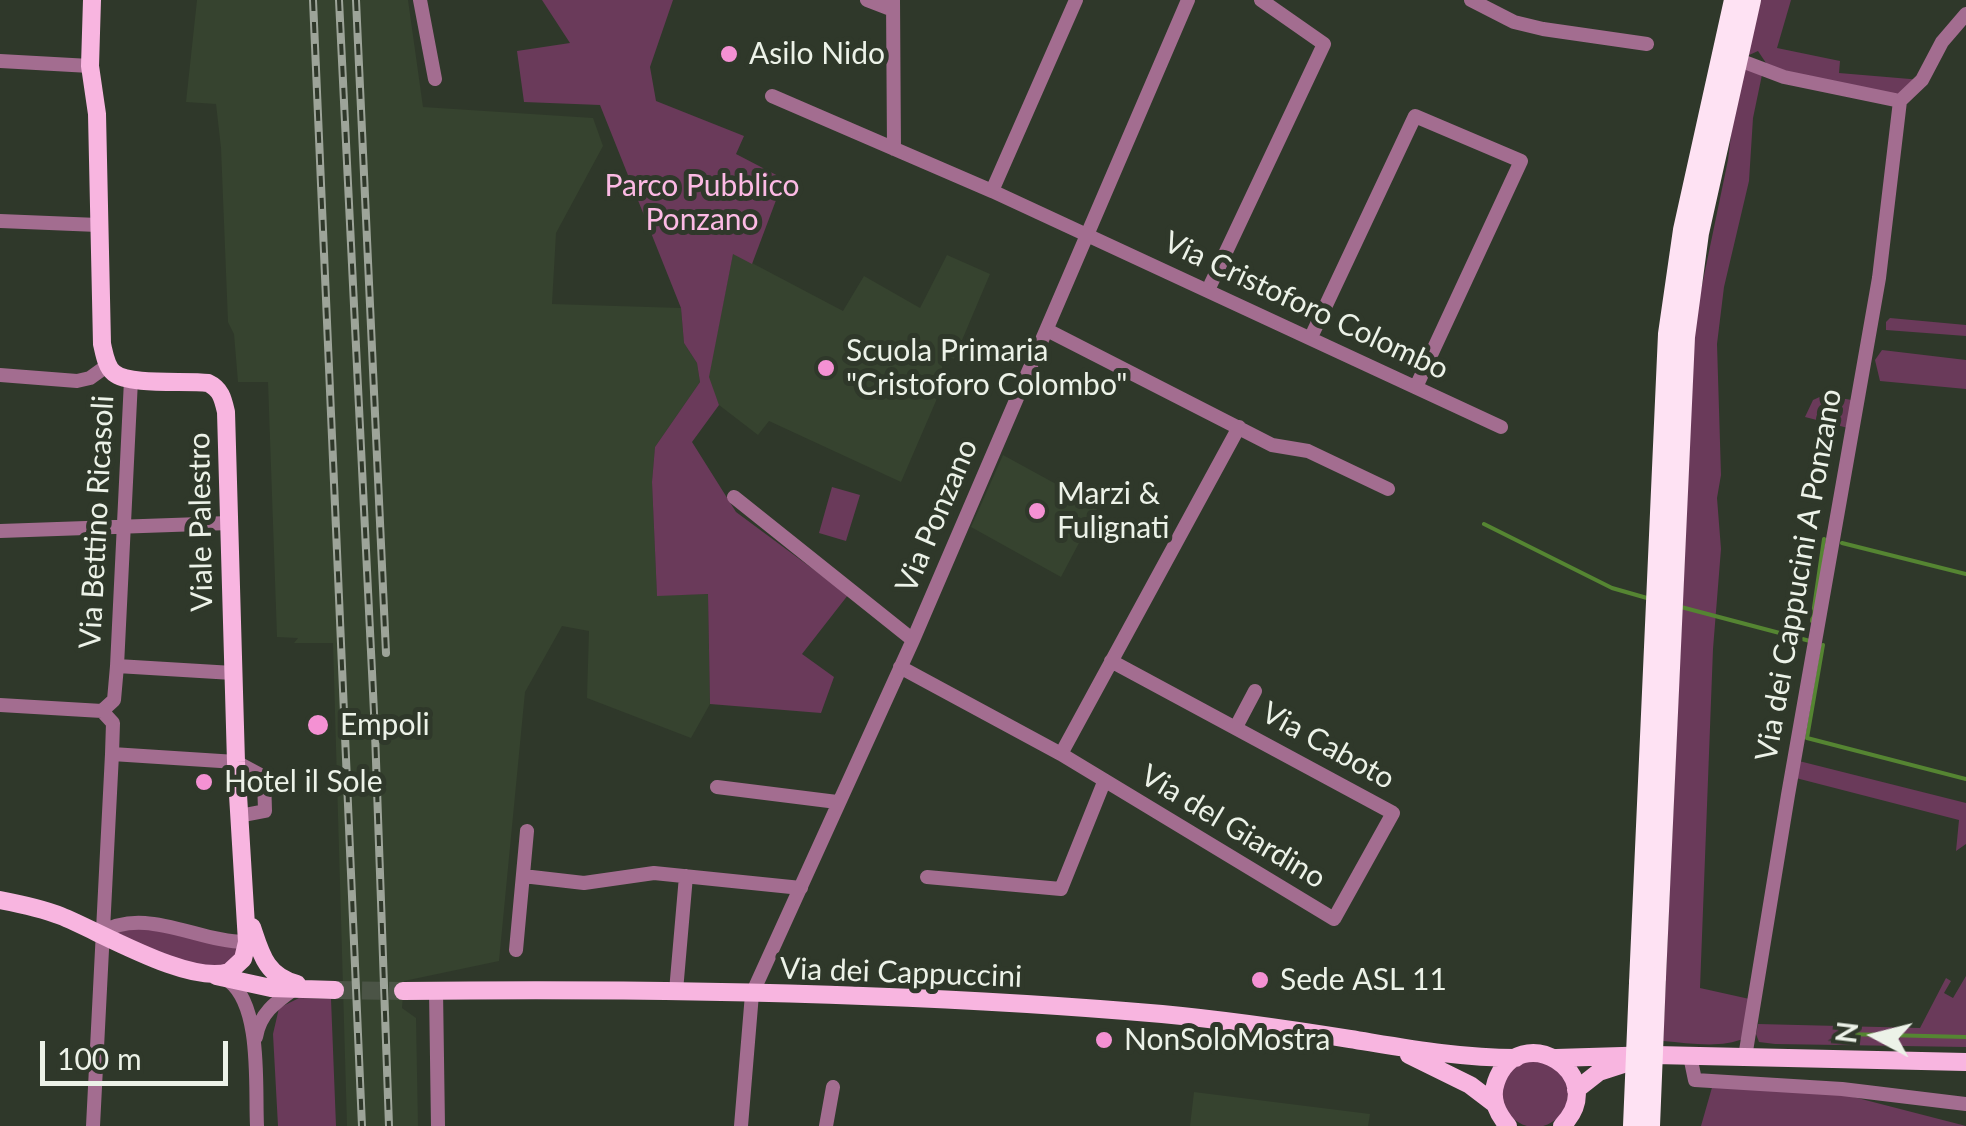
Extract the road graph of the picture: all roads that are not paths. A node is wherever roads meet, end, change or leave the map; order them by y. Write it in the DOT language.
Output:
graph roads {
  1 [pos="92,0"];
  2 [pos="420,0"];
  3 [pos="867,0"];
  4 [pos="1076,0"];
  5 [pos="1188,0"];
  6 [pos="1261,0"];
  7 [pos="1471,0"];
  8 [pos="1734,0"];
  9 [pos="1751,0"];
  10 [pos="893,5"];
  11 [pos="1966,14"];
  12 [pos="1647,44"];
  13 [pos="0,62"];
  14 [pos="1747,64"];
  15 [pos="90,66"];
  16 [pos="435,79"];
  17 [pos="772,96"];
  18 [pos="1900,101"];
  19 [pos="894,149"];
  20 [pos="992,191"];
  21 [pos="0,221"];
  22 [pos="98,225"];
  23 [pos="1088,234"];
  24 [pos="1208,290"];
  25 [pos="1047,330"];
  26 [pos="1311,338"];
  27 [pos="108,365"];
  28 [pos="0,375"];
  29 [pos="132,380"];
  30 [pos="1416,387"];
  31 [pos="1500,427"];
  32 [pos="1239,428"];
  33 [pos="1388,489"];
  34 [pos="734,498"];
  35 [pos="229,523"];
  36 [pos="126,527"];
  37 [pos="0,532"];
  38 [pos="913,640"];
  39 [pos="1111,661"];
  40 [pos="117,666"];
  41 [pos="900,668"];
  42 [pos="233,673"];
  43 [pos="1255,690"];
  44 [pos="0,706"];
  45 [pos="102,711"];
  46 [pos="1236,728"];
  47 [pos="112,754"];
  48 [pos="1060,754"];
  49 [pos="236,762"];
  50 [pos="1104,782"];
  51 [pos="716,787"];
  52 [pos="837,802"];
  53 [pos="239,816"];
  54 [pos="527,832"];
  55 [pos="523,876"];
  56 [pos="686,876"];
  57 [pos="926,877"];
  58 [pos="801,888"];
  59 [pos="0,900"];
  60 [pos="246,910"];
  61 [pos="1334,919"];
  62 [pos="101,932"];
  63 [pos="247,942"];
  64 [pos="516,950"];
  65 [pos="218,977"];
  66 [pos="1648,980"];
  67 [pos="303,988"];
  68 [pos="335,990"];
  69 [pos="403,990"];
  70 [pos="436,990"];
  71 [pos="676,991"];
  72 [pos="752,994"];
  73 [pos="1395,1048"];
  74 [pos="254,1052"];
  75 [pos="1655,1055"];
  76 [pos="1690,1056"];
  77 [pos="1746,1057"];
  78 [pos="1516,1058"];
  79 [pos="1556,1058"];
  80 [pos="1966,1062"];
  81 [pos="833,1088"];
  82 [pos="1576,1090"];
  83 [pos="1495,1104"];
  84 [pos="1966,1104"];
  85 [pos="1567,1122"];
  86 [pos="93,1126"];
  87 [pos="256,1126"];
  88 [pos="438,1126"];
  89 [pos="741,1126"];
  90 [pos="826,1126"];
  91 [pos="1508,1126"];
  92 [pos="1633,1126"];
  93 [pos="1650,1126"];
  1 -- 15 [label="main road"];
  2 -- 16 [label="street"];
  3 -- 10 [label="street"];
  4 -- 20 [label="street"];
  5 -- 23 [label="street, Via Ponzano"];
  6 -- 24 [label="street"];
  7 -- 12 [label="street"];
  8 -- 66 [label="highway"];
  9 -- 66 [label="highway"];
  10 -- 19 [label="street"];
  11 -- 18 [label="street"];
  13 -- 15 [label="street"];
  14 -- 18 [label="street"];
  15 -- 22 [label="main road"];
  17 -- 19 [label="street, Via Cristoforo Colombo"];
  18 -- 77 [label="street, Via dei Cappucini A Ponzano"];
  19 -- 20 [label="street, Via Cristoforo Colombo"];
  20 -- 23 [label="street, Via Cristoforo Colombo"];
  21 -- 22 [label="street"];
  22 -- 27 [label="main road"];
  23 -- 24 [label="street, Via Cristoforo Colombo"];
  23 -- 25 [label="street, Via Ponzano"];
  24 -- 26 [label="street, Via Cristoforo Colombo"];
  25 -- 32 [label="street"];
  25 -- 38 [label="street, Via Ponzano"];
  26 -- 30 [label="street, Via Cristoforo Colombo"];
  26 -- 30 [label="street"];
  27 -- 28 [label="street"];
  27 -- 29 [label="main road"];
  29 -- 35 [label="main road, Viale Palestro"];
  29 -- 36 [label="street, Via Bettino Ricasoli"];
  30 -- 31 [label="street, Via Cristoforo Colombo"];
  32 -- 33 [label="street"];
  32 -- 39 [label="street"];
  34 -- 38 [label="street"];
  35 -- 36 [label="street"];
  35 -- 42 [label="main road, Viale Palestro"];
  36 -- 37 [label="street"];
  36 -- 40 [label="street, Via Bettino Ricasoli"];
  38 -- 41 [label="street, Via Ponzano"];
  39 -- 46 [label="street, Via Caboto"];
  39 -- 48 [label="street"];
  40 -- 42 [label="street"];
  40 -- 45 [label="street, Via Bettino Ricasoli"];
  41 -- 48 [label="street, Via del Giardino"];
  41 -- 52 [label="street, Via Ponzano"];
  42 -- 49 [label="main road, Viale Palestro"];
  43 -- 46 [label="street, Via Caboto"];
  44 -- 45 [label="street"];
  45 -- 47 [label="street"];
  46 -- 61 [label="street, Via Caboto"];
  47 -- 49 [label="street"];
  47 -- 62 [label="street"];
  48 -- 50 [label="street, Via del Giardino"];
  49 -- 53 [label="main road, Viale Palestro"];
  49 -- 53 [label="street"];
  50 -- 57 [label="street, Via del Giardino"];
  50 -- 61 [label="street, Via del Giardino"];
  51 -- 52 [label="street"];
  52 -- 58 [label="street, Via Ponzano"];
  53 -- 60 [label="main road, Viale Palestro"];
  54 -- 55 [label="street"];
  55 -- 56 [label="street"];
  55 -- 64 [label="street"];
  56 -- 58 [label="street"];
  56 -- 71 [label="street"];
  58 -- 72 [label="street, Via Ponzano"];
  59 -- 62 [label="main road"];
  60 -- 63 [label="main road"];
  60 -- 67 [label="main road"];
  62 -- 63 [label="street"];
  62 -- 65 [label="main road"];
  62 -- 86 [label="street"];
  63 -- 65 [label="main road"];
  65 -- 67 [label="main road"];
  65 -- 74 [label="street"];
  66 -- 92 [label="highway, bridge"];
  66 -- 93 [label="highway, bridge"];
  67 -- 68 [label="main road"];
  67 -- 74 [label="street"];
  69 -- 70 [label="main road, Via dei Cappuccini"];
  70 -- 71 [label="main road, Via dei Cappuccini"];
  70 -- 88 [label="street"];
  71 -- 72 [label="main road, Via dei Cappuccini"];
  72 -- 73 [label="main road, Via dei Cappuccini"];
  72 -- 89 [label="street"];
  73 -- 78 [label="main road, Via dei Cappuccini"];
  73 -- 83 [label="main road, Via dei Cappuccini"];
  74 -- 87 [label="street"];
  75 -- 76 [label="main road, Via dei Cappuccini"];
  75 -- 79 [label="main road, Via dei Cappuccini"];
  75 -- 82 [label="main road"];
  76 -- 77 [label="main road, Via dei Cappuccini"];
  76 -- 84 [label="street"];
  77 -- 80 [label="main road, Via dei Cappuccini"];
  78 -- 79 [label="main road, Via dei Cappuccini"];
  78 -- 83 [label="main road"];
  79 -- 82 [label="main road"];
  81 -- 90 [label="street"];
  82 -- 85 [label="main road"];
  83 -- 91 [label="main road, Via dei Cappuccini"];
}
